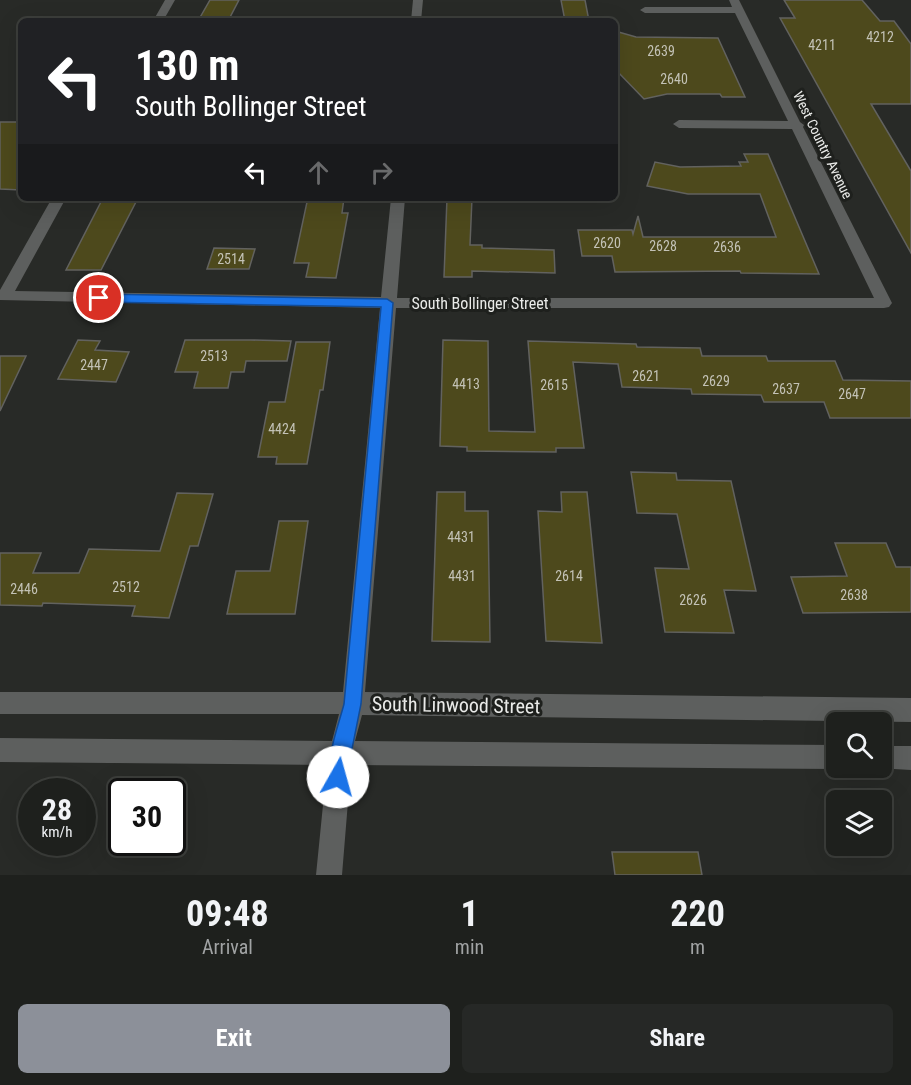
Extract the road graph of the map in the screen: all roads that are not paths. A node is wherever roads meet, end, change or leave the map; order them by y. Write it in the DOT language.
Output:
graph roads {
  1 [pos="170,0"];
  2 [pos="418,0"];
  3 [pos="737,5"];
  4 [pos="645,10"];
  5 [pos="160,18"];
  6 [pos="416,18"];
  7 [pos="679,124"];
  8 [pos="798,125"];
  9 [pos="57,201"];
  10 [pos="398,201"];
  11 [pos="387,303"];
  12 [pos="884,303"];
  13 [pos="0,703"];
  14 [pos="353,704"];
  15 [pos="911,710"];
  16 [pos="0,750"];
  17 [pos="340,754"];
  18 [pos="826,758"];
  19 [pos="892,758"];
  20 [pos="911,758"];
  21 [pos="329,875"];
  1 -- 5 [label="street"];
  2 -- 6 [label="street"];
  3 -- 4 [label="street"];
  3 -- 8 [label="street, West Country Avenue"];
  7 -- 8 [label="street"];
  8 -- 12 [label="street, West Country Avenue"];
  9 -- 11 [label="street, South Bollinger Street"];
  10 -- 11 [label="street"];
  11 -- 12 [label="street, South Bollinger Street"];
  11 -- 14 [label="street"];
  13 -- 14 [label="street, South Linwood Street"];
  14 -- 15 [label="street, South Linwood Street"];
  14 -- 17 [label="street"];
  16 -- 17 [label="street"];
  17 -- 18 [label="street"];
  17 -- 21 [label="street"];
  19 -- 20 [label="street"];
}
